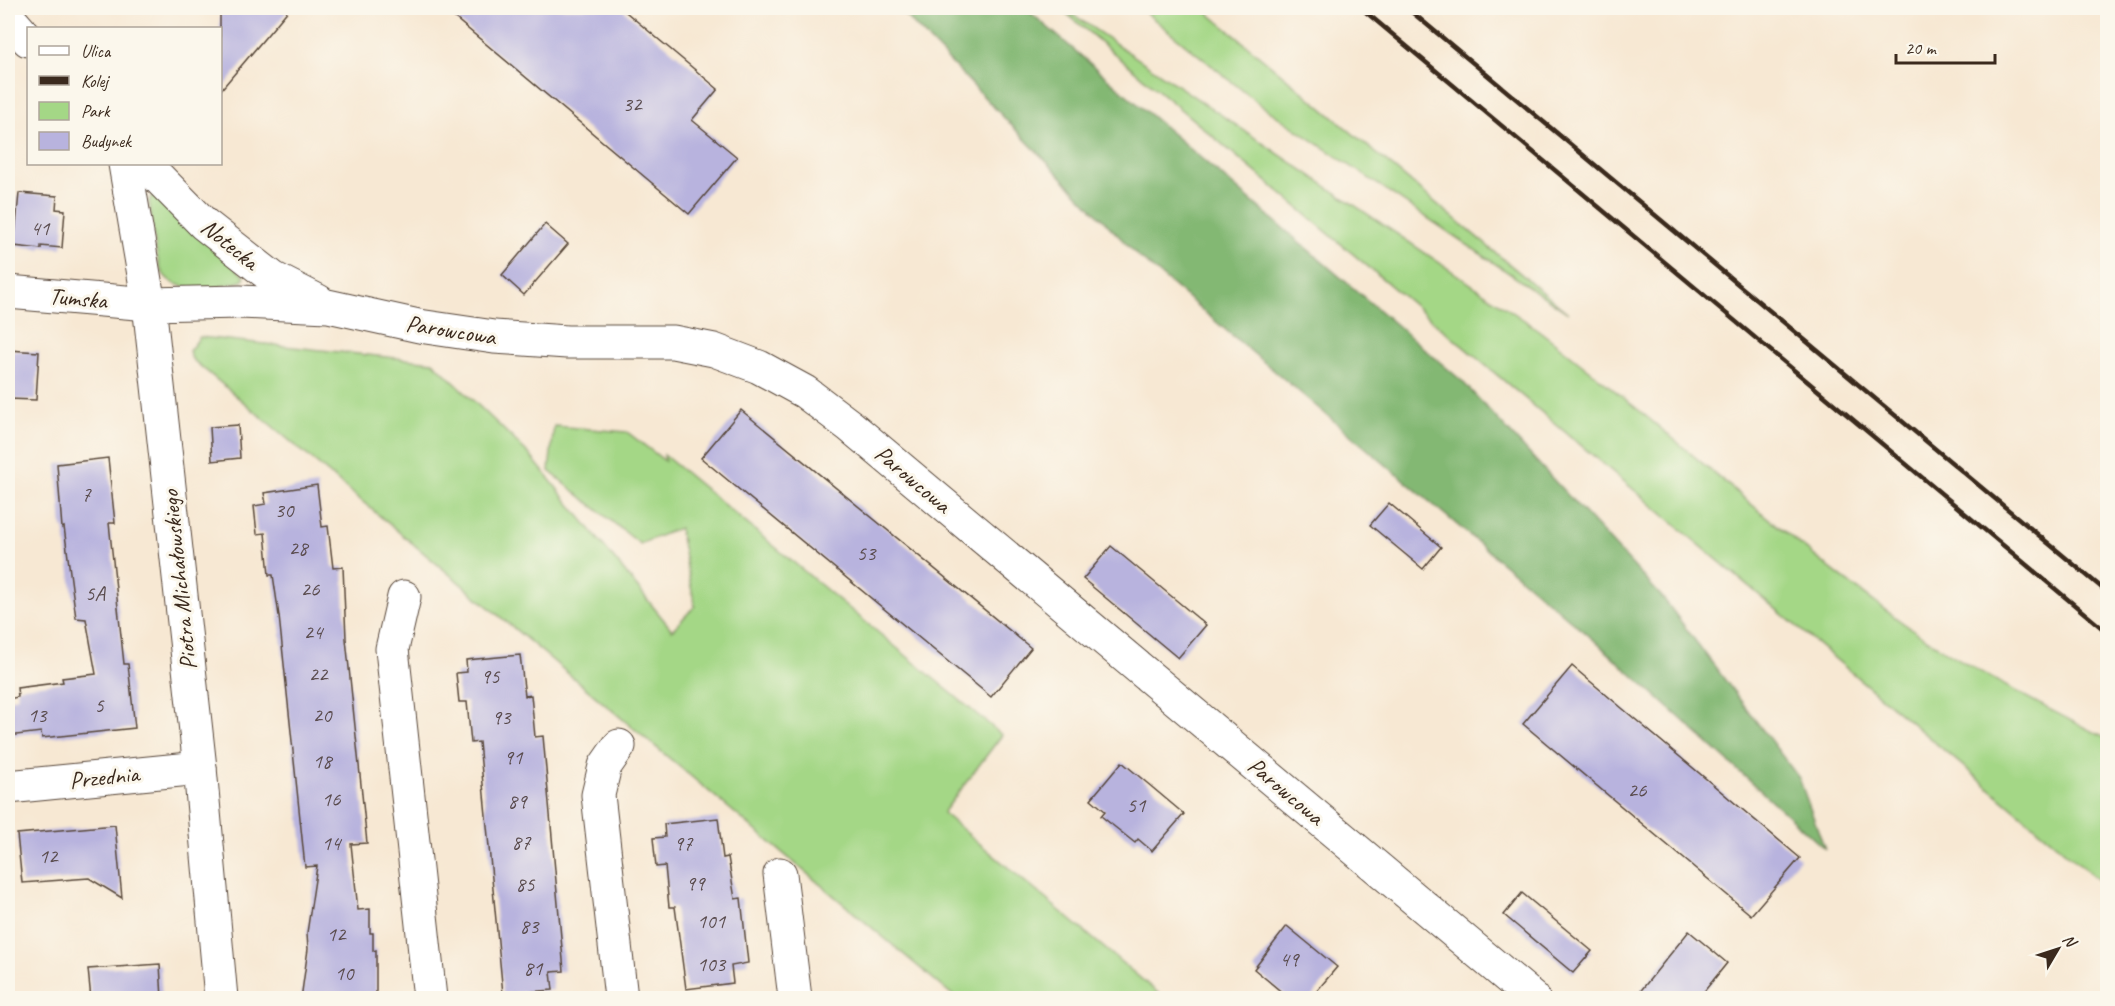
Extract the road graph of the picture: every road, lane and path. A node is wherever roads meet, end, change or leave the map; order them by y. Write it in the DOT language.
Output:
graph roads {
  1 [pos="8,17"];
  2 [pos="27,39"];
  3 [pos="125,165"];
  4 [pos="146,165"];
  5 [pos="8,292"];
  6 [pos="149,304"];
  7 [pos="328,306"];
  8 [pos="404,597"];
  9 [pos="619,746"];
  10 [pos="201,768"];
  11 [pos="8,787"];
  12 [pos="780,874"];
  13 [pos="220,999"];
  14 [pos="430,999"];
  15 [pos="621,999"];
  16 [pos="795,999"];
  17 [pos="1533,999"];
  1 -- 2 [label="street"];
  3 -- 6 [label="street, Piotra Michałowskiego"];
  4 -- 7 [label="street, Notecka"];
  5 -- 6 [label="street, Tumska"];
  6 -- 7 [label="street, Parowcowa"];
  6 -- 10 [label="street, Piotra Michałowskiego"];
  7 -- 17 [label="street, Parowcowa"];
  8 -- 14 [label="street"];
  9 -- 15 [label="street"];
  10 -- 11 [label="street, Przednia"];
  10 -- 13 [label="street, Piotra Michałowskiego"];
  12 -- 16 [label="street"];
}
